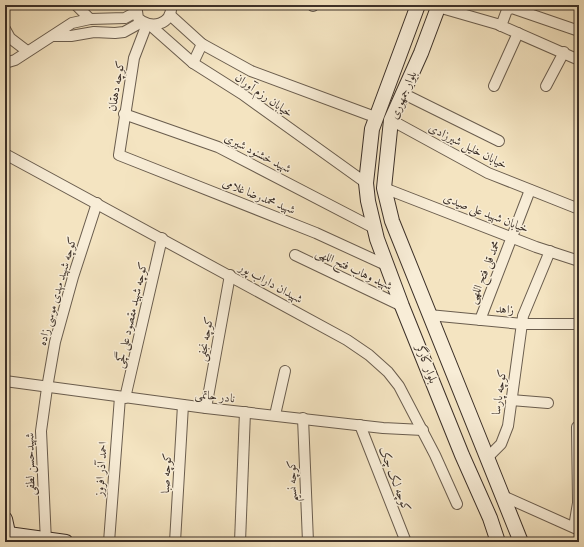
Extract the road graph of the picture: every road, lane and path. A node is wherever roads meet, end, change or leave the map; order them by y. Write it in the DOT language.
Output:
graph roads {
  1 [pos="76,5"];
  2 [pos="418,5"];
  3 [pos="438,6"];
  4 [pos="136,9"];
  5 [pos="170,10"];
  6 [pos="90,19"];
  7 [pos="146,24"];
  8 [pos="501,26"];
  9 [pos="5,29"];
  10 [pos="579,31"];
  11 [pos="518,33"];
  12 [pos="54,36"];
  13 [pos="202,44"];
  14 [pos="27,51"];
  15 [pos="564,52"];
  16 [pos="579,60"];
  17 [pos="5,63"];
  18 [pos="193,63"];
  19 [pos="494,86"];
  20 [pos="546,86"];
  21 [pos="404,94"];
  22 [pos="124,114"];
  23 [pos="375,117"];
  24 [pos="391,120"];
  25 [pos="499,141"];
  26 [pos="5,154"];
  27 [pos="119,155"];
  28 [pos="366,183"];
  29 [pos="384,188"];
  30 [pos="530,190"];
  31 [pos="97,203"];
  32 [pos="579,209"];
  33 [pos="374,228"];
  34 [pos="512,237"];
  35 [pos="162,238"];
  36 [pos="550,252"];
  37 [pos="295,255"];
  38 [pos="579,261"];
  39 [pos="388,266"];
  40 [pos="230,275"];
  41 [pos="402,306"];
  42 [pos="429,315"];
  43 [pos="480,320"];
  44 [pos="522,324"];
  45 [pos="579,324"];
  46 [pos="285,371"];
  47 [pos="5,381"];
  48 [pos="47,388"];
  49 [pos="122,397"];
  50 [pos="512,400"];
  51 [pos="548,403"];
  52 [pos="183,405"];
  53 [pos="206,408"];
  54 [pos="245,412"];
  55 [pos="275,415"];
  56 [pos="302,418"];
  57 [pos="360,425"];
  58 [pos="576,427"];
  59 [pos="422,430"];
  60 [pos="488,458"];
  61 [pos="503,496"];
  62 [pos="457,504"];
  63 [pos="576,528"];
  64 [pos="7,530"];
  65 [pos="46,541"];
  66 [pos="66,542"];
  67 [pos="108,542"];
  68 [pos="175,542"];
  69 [pos="240,542"];
  70 [pos="308,542"];
  71 [pos="406,542"];
  72 [pos="498,542"];
  73 [pos="521,542"];
  1 -- 6 [label="street"];
  2 -- 23 [label="street, بلوار جمهوری"];
  3 -- 8 [label="street"];
  3 -- 21 [label="street, بلوار جمهوری"];
  4 -- 6 [label="street"];
  4 -- 7 [label="street, خیابان رزم آوران"];
  5 -- 7 [label="street"];
  5 -- 13 [label="street, خیابان رزم آوران"];
  6 -- 12 [label="street"];
  7 -- 12 [label="street"];
  7 -- 18 [label="street, خیابان رزم آوران"];
  7 -- 22 [label="street, کوچه دهقان"];
  8 -- 10 [label="street"];
  8 -- 11 [label="street"];
  9 -- 14 [label="street"];
  11 -- 15 [label="street"];
  11 -- 19 [label="street"];
  12 -- 14 [label="street"];
  13 -- 18 [label="street"];
  13 -- 23 [label="street, خیابان رزم آوران"];
  14 -- 17 [label="street"];
  15 -- 16 [label="street"];
  15 -- 20 [label="street"];
  18 -- 28 [label="street, خیابان رزم آوران"];
  21 -- 24 [label="street, بلوار جمهوری"];
  21 -- 25 [label="street"];
  22 -- 27 [label="street, کوچه دهقان"];
  22 -- 33 [label="street, شهید خشنود شیری"];
  23 -- 24 [label="street"];
  23 -- 28 [label="street, بلوار جمهوری"];
  24 -- 29 [label="street, بلوار جمهوری"];
  24 -- 30 [label="street, خیابان خلیل شیرزادی"];
  26 -- 31 [label="street, شهیدان داراب پور"];
  27 -- 39 [label="street, شهید محمدرضا غلامی"];
  28 -- 29 [label="street"];
  28 -- 33 [label="street, بلوار کارگر"];
  29 -- 34 [label="street, خیابان شهید علی صیدی"];
  29 -- 42 [label="street, بلوار کارگر"];
  30 -- 32 [label="street, خیابان خلیل شیرزادی"];
  30 -- 34 [label="street, محمد قلی فتح اللهی"];
  31 -- 35 [label="street, شهیدان داراب پور"];
  31 -- 48 [label="street, کوچه شهید مهدی موسی زاده"];
  33 -- 39 [label="street, بلوار کارگر"];
  34 -- 36 [label="street, خیابان شهید علی صیدی"];
  34 -- 43 [label="street, محمد قلی فتح اللهی"];
  35 -- 40 [label="street, شهیدان داراب پور"];
  35 -- 49 [label="street, کوچه شهید مقصود علی گچی"];
  36 -- 38 [label="street, خیابان شهید علی صیدی"];
  36 -- 44 [label="street, کوچه پارسا"];
  37 -- 41 [label="street, شهید وهاب فتح اللهی"];
  39 -- 41 [label="street, بلوار کارگر"];
  40 -- 53 [label="street, کوچه نجفی"];
  40 -- 59 [label="street, شهیدان داراب پور"];
  41 -- 72 [label="street, بلوار کارگر"];
  42 -- 43 [label="street, زاهد"];
  42 -- 60 [label="street, بلوار کارگر"];
  43 -- 44 [label="street, زاهد"];
  44 -- 45 [label="street, زاهد"];
  44 -- 50 [label="street, کوچه پارسا"];
  46 -- 55 [label="street"];
  47 -- 48 [label="street, نادر حاتمی"];
  48 -- 49 [label="street, نادر حاتمی"];
  48 -- 65 [label="street, شهیدحسن لطفی"];
  49 -- 52 [label="street, نادر حاتمی"];
  49 -- 67 [label="street, احمد آذر افروز"];
  50 -- 51 [label="street"];
  50 -- 60 [label="street, کوچه پارسا"];
  52 -- 53 [label="street, نادر حاتمی"];
  52 -- 68 [label="street, کوچه صبا"];
  53 -- 54 [label="street, نادر حاتمی"];
  54 -- 55 [label="street, نادر حاتمی"];
  54 -- 69 [label="street"];
  55 -- 56 [label="street, نادر حاتمی"];
  56 -- 57 [label="street, نادر حاتمی"];
  56 -- 70 [label="street, کوچه نسیم"];
  57 -- 59 [label="street, نادر حاتمی"];
  57 -- 71 [label="street, کوچه لک چک"];
  58 -- 63 [label="street"];
  59 -- 62 [label="street, شهیدان داراب پور"];
  60 -- 61 [label="street, بلوار کارگر"];
  61 -- 63 [label="street"];
  61 -- 73 [label="street, بلوار کارگر"];
  64 -- 65 [label="street"];
  65 -- 66 [label="street"];
}
